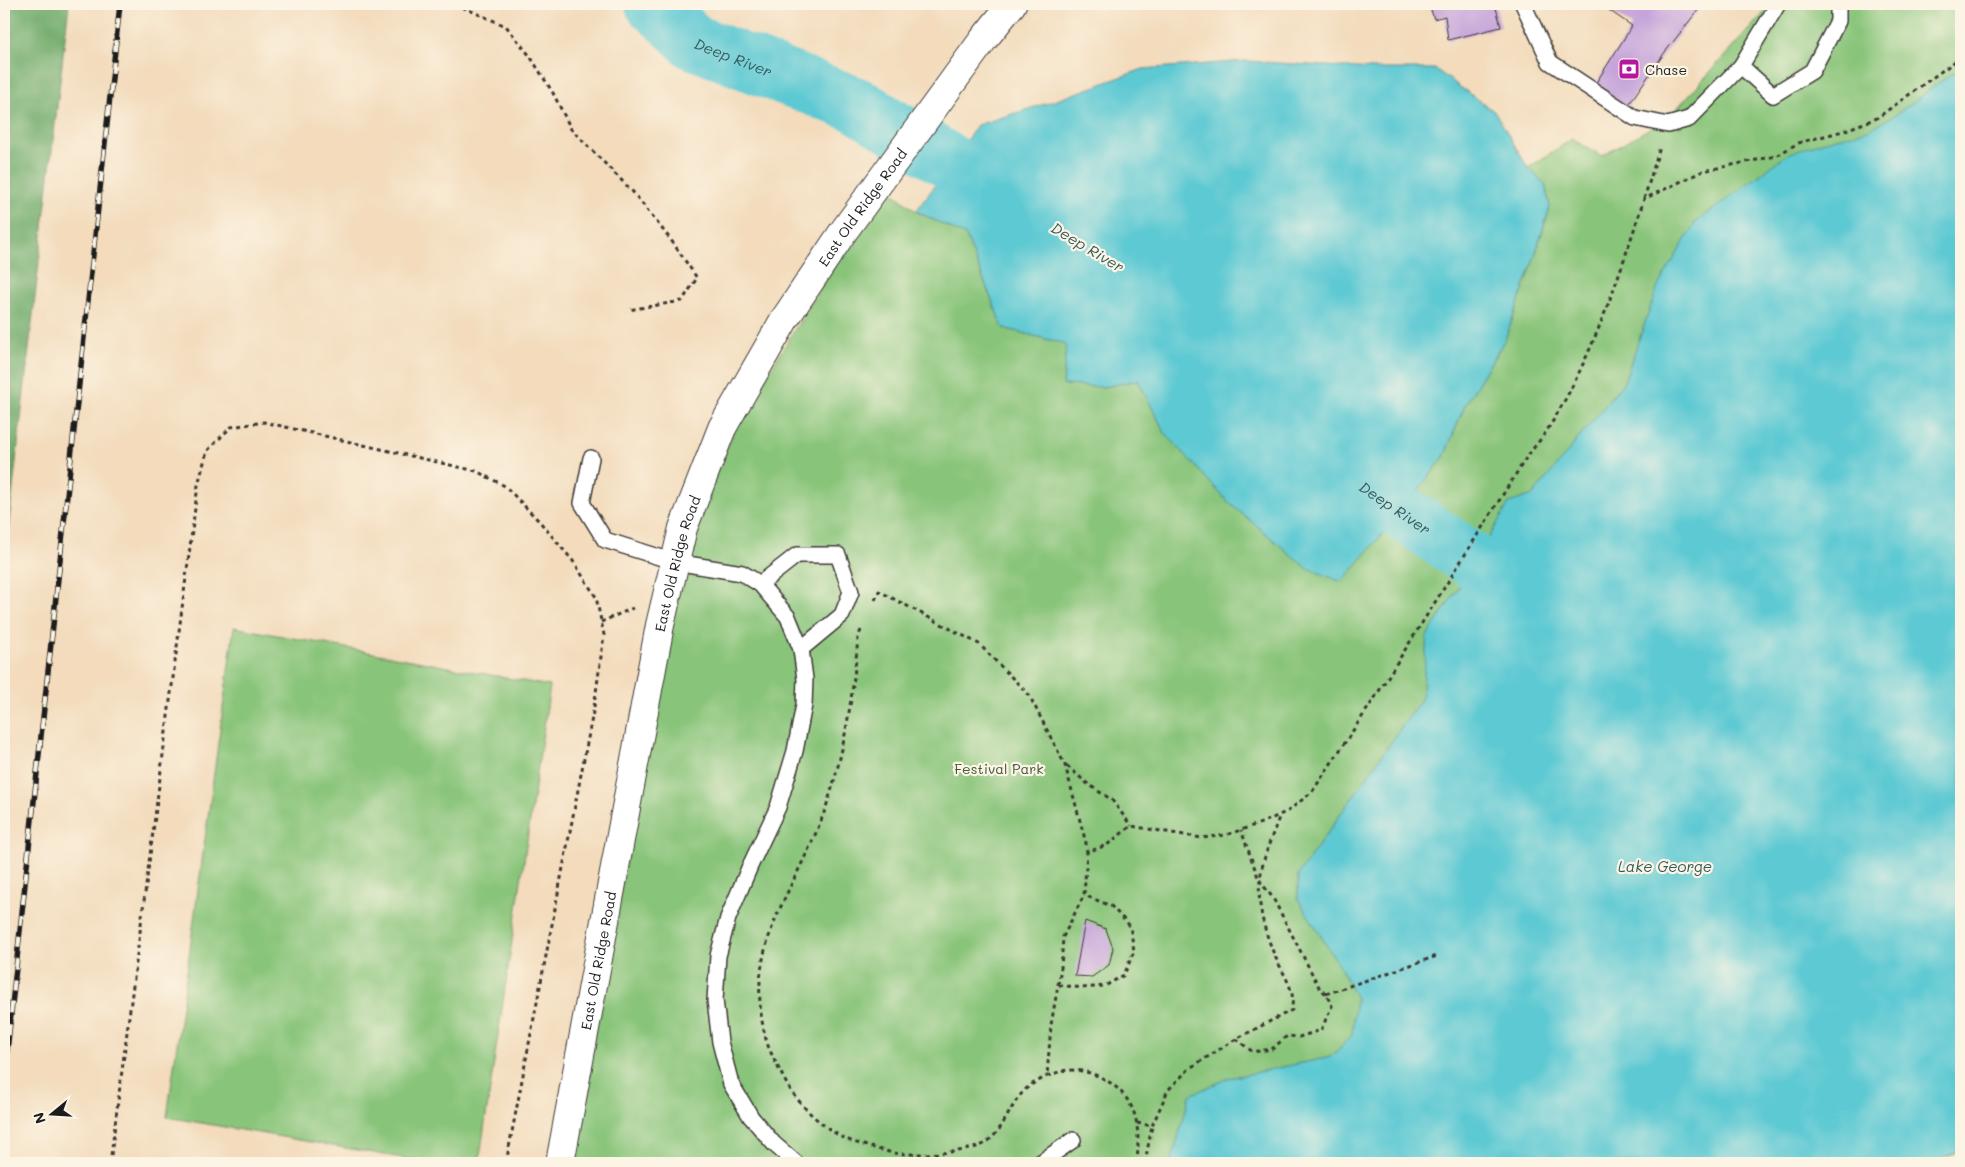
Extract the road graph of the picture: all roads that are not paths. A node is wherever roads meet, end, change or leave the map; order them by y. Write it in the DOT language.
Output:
graph roads {
  1 [pos="1012,4"];
  2 [pos="1523,4"];
  3 [pos="1778,4"];
  4 [pos="1838,4"];
  5 [pos="1741,66"];
  6 [pos="591,458"];
  7 [pos="675,562"];
  8 [pos="760,584"];
  9 [pos="801,649"];
  10 [pos="1074,1140"];
  11 [pos="560,1163"];
  12 [pos="796,1163"];
  13 [pos="1040,1163"];
  1 -- 7 [label="street, East Old Ridge Road"];
  2 -- 5 [label="lane"];
  3 -- 5 [label="lane"];
  4 -- 5 [label="lane"];
  6 -- 7 [label="lane"];
  7 -- 8 [label="lane"];
  7 -- 11 [label="street, East Old Ridge Road"];
  8 -- 9 [label="lane"];
  8 -- 9 [label="lane"];
  9 -- 12 [label="lane"];
  10 -- 13 [label="lane"];
}
